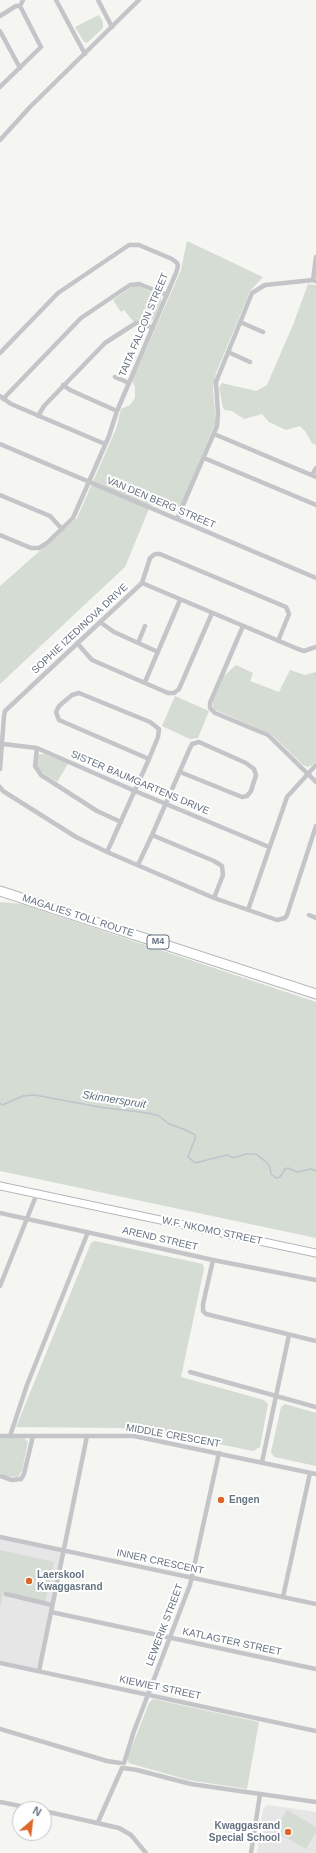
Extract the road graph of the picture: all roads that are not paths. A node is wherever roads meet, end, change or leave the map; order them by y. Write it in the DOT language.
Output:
graph roads {
  1 [pos="23,0"];
  2 [pos="56,0"];
  3 [pos="98,0"];
  4 [pos="139,0"];
  5 [pos="20,6"];
  6 [pos="0,16"];
  7 [pos="112,27"];
  8 [pos="0,31"];
  9 [pos="85,54"];
  10 [pos="20,68"];
  11 [pos="0,87"];
  12 [pos="0,140"];
  13 [pos="316,257"];
  14 [pos="314,281"];
  15 [pos="167,295"];
  16 [pos="240,322"];
  17 [pos="152,328"];
  18 [pos="263,332"];
  19 [pos="228,352"];
  20 [pos="0,353"];
  21 [pos="250,362"];
  22 [pos="115,377"];
  23 [pos="129,383"];
  24 [pos="63,385"];
  25 [pos="2,397"];
  26 [pos="117,411"];
  27 [pos="38,416"];
  28 [pos="214,434"];
  29 [pos="0,444"];
  30 [pos="105,444"];
  31 [pos="204,458"];
  32 [pos="316,468"];
  33 [pos="314,476"];
  34 [pos="89,482"];
  35 [pos="0,495"];
  36 [pos="316,505"];
  37 [pos="178,519"];
  38 [pos="62,529"];
  39 [pos="0,535"];
  40 [pos="316,578"];
  41 [pos="142,583"];
  42 [pos="180,600"];
  43 [pos="212,613"];
  44 [pos="100,622"];
  45 [pos="145,626"];
  46 [pos="243,626"];
  47 [pos="278,641"];
  48 [pos="77,643"];
  49 [pos="138,644"];
  50 [pos="316,647"];
  51 [pos="158,652"];
  52 [pos="145,682"];
  53 [pos="3,744"];
  54 [pos="37,748"];
  55 [pos="149,759"];
  56 [pos="316,765"];
  57 [pos="0,769"];
  58 [pos="180,772"];
  59 [pos="308,774"];
  60 [pos="316,782"];
  61 [pos="0,787"];
  62 [pos="135,791"];
  63 [pos="166,804"];
  64 [pos="121,822"];
  65 [pos="316,826"];
  66 [pos="152,835"];
  67 [pos="269,847"];
  68 [pos="107,852"];
  69 [pos="138,865"];
  70 [pos="0,886"];
  71 [pos="0,890"];
  72 [pos="214,898"];
  73 [pos="248,910"];
  74 [pos="309,914"];
  75 [pos="316,918"];
  76 [pos="316,988"];
  77 [pos="316,994"];
  78 [pos="0,1184"];
  79 [pos="37,1193"];
  80 [pos="0,1213"];
  81 [pos="27,1220"];
  82 [pos="88,1232"];
  83 [pos="316,1253"];
  84 [pos="213,1260"];
  85 [pos="316,1280"];
  86 [pos="0,1286"];
  87 [pos="289,1335"];
  88 [pos="316,1341"];
  89 [pos="190,1372"];
  90 [pos="276,1397"];
  91 [pos="316,1407"];
  92 [pos="0,1436"];
  93 [pos="10,1436"];
  94 [pos="33,1436"];
  95 [pos="87,1436"];
  96 [pos="219,1453"];
  97 [pos="262,1462"];
  98 [pos="310,1473"];
  99 [pos="316,1474"];
  100 [pos="0,1476"];
  101 [pos="0,1537"];
  102 [pos="64,1551"];
  103 [pos="192,1578"];
  104 [pos="6,1594"];
  105 [pos="283,1597"];
  106 [pos="52,1604"];
  107 [pos="316,1604"];
  108 [pos="51,1612"];
  109 [pos="170,1638"];
  110 [pos="0,1663"];
  111 [pos="316,1669"];
  112 [pos="39,1672"];
  113 [pos="148,1695"];
  114 [pos="0,1729"];
  115 [pos="316,1731"];
  116 [pos="122,1765"];
  117 [pos="260,1794"];
  118 [pos="0,1802"];
  119 [pos="316,1802"];
  120 [pos="12,1804"];
  121 [pos="52,1813"];
  122 [pos="98,1822"];
  123 [pos="146,1853"];
  124 [pos="251,1853"];
  1 -- 5 [label="street"];
  2 -- 9 [label="street"];
  3 -- 7 [label="street"];
  4 -- 7 [label="street"];
  5 -- 6 [label="street"];
  5 -- 10 [label="street"];
  7 -- 9 [label="street"];
  8 -- 10 [label="street"];
  9 -- 12 [label="street"];
  10 -- 11 [label="street"];
  13 -- 14 [label="street"];
  14 -- 16 [label="street"];
  15 -- 17 [label="street, TAITA FALCON STREET"];
  15 -- 20 [label="street, TAITA FALCON STREET"];
  15 -- 25 [label="street"];
  16 -- 18 [label="street"];
  16 -- 19 [label="street"];
  17 -- 23 [label="street, TAITA FALCON STREET"];
  17 -- 24 [label="street"];
  19 -- 21 [label="street"];
  19 -- 28 [label="street"];
  22 -- 23 [label="street"];
  23 -- 26 [label="street, TAITA FALCON STREET"];
  24 -- 26 [label="street"];
  24 -- 27 [label="street"];
  25 -- 27 [label="street"];
  26 -- 30 [label="street, TAITA FALCON STREET"];
  27 -- 30 [label="street"];
  28 -- 31 [label="street"];
  28 -- 33 [label="street"];
  29 -- 34 [label="street, VAN DEN BERG STREET"];
  30 -- 34 [label="street, TAITA FALCON STREET"];
  31 -- 36 [label="street"];
  31 -- 37 [label="street"];
  32 -- 33 [label="street"];
  34 -- 37 [label="street, VAN DEN BERG STREET"];
  34 -- 38 [label="street, TAITA FALCON STREET"];
  35 -- 38 [label="street"];
  37 -- 40 [label="street, VAN DEN BERG STREET"];
  38 -- 39 [label="street, TAITA FALCON STREET"];
  41 -- 42 [label="street, SOPHIE IZEDINOVA DRIVE"];
  41 -- 44 [label="street, SOPHIE IZEDINOVA DRIVE"];
  41 -- 47 [label="street"];
  42 -- 43 [label="street, SOPHIE IZEDINOVA DRIVE"];
  42 -- 51 [label="street"];
  43 -- 46 [label="street, SOPHIE IZEDINOVA DRIVE"];
  43 -- 52 [label="street"];
  44 -- 48 [label="street, SOPHIE IZEDINOVA DRIVE"];
  44 -- 49 [label="street"];
  45 -- 49 [label="street"];
  46 -- 47 [label="street, SOPHIE IZEDINOVA DRIVE"];
  46 -- 59 [label="street"];
  47 -- 50 [label="street, SOPHIE IZEDINOVA DRIVE"];
  48 -- 52 [label="street"];
  48 -- 53 [label="street, SOPHIE IZEDINOVA DRIVE"];
  49 -- 51 [label="street"];
  51 -- 52 [label="street"];
  53 -- 54 [label="street, SISTER BAUMGARTENS DRIVE"];
  53 -- 57 [label="street, SOPHIE IZEDINOVA DRIVE"];
  54 -- 62 [label="street, SISTER BAUMGARTENS DRIVE"];
  54 -- 64 [label="street"];
  55 -- 55 [label="street"];
  55 -- 62 [label="street"];
  56 -- 59 [label="street"];
  58 -- 58 [label="street"];
  58 -- 63 [label="street"];
  59 -- 60 [label="street"];
  59 -- 67 [label="street"];
  61 -- 68 [label="street"];
  62 -- 63 [label="street, SISTER BAUMGARTENS DRIVE"];
  62 -- 64 [label="street"];
  63 -- 66 [label="street"];
  63 -- 67 [label="street, SISTER BAUMGARTENS DRIVE"];
  64 -- 68 [label="street"];
  65 -- 73 [label="street"];
  66 -- 69 [label="street"];
  66 -- 72 [label="street"];
  67 -- 73 [label="street"];
  68 -- 69 [label="street"];
  69 -- 72 [label="street"];
  70 -- 76 [label="highway, MAGALIES TOLL ROUTE / M4"];
  71 -- 77 [label="highway, MAGALIES TOLL ROUTE / M4"];
  72 -- 73 [label="street"];
  74 -- 75 [label="street"];
  78 -- 79 [label="main road, W.F. NKOMO STREET"];
  79 -- 81 [label="street"];
  79 -- 83 [label="main road, W.F. NKOMO STREET"];
  80 -- 81 [label="street, AREND STREET"];
  81 -- 82 [label="street, AREND STREET"];
  81 -- 86 [label="street"];
  82 -- 84 [label="street, AREND STREET"];
  82 -- 93 [label="street"];
  84 -- 85 [label="street, AREND STREET"];
  84 -- 87 [label="street"];
  87 -- 88 [label="street"];
  87 -- 90 [label="street"];
  89 -- 90 [label="street"];
  90 -- 91 [label="street"];
  90 -- 97 [label="street"];
  92 -- 93 [label="street, MIDDLE CRESCENT"];
  93 -- 94 [label="street, MIDDLE CRESCENT"];
  94 -- 95 [label="street, MIDDLE CRESCENT"];
  94 -- 100 [label="street"];
  95 -- 96 [label="street, MIDDLE CRESCENT"];
  95 -- 102 [label="street"];
  96 -- 97 [label="street, MIDDLE CRESCENT"];
  96 -- 103 [label="street, LEWERIK STREET"];
  97 -- 98 [label="street, MIDDLE CRESCENT"];
  98 -- 99 [label="street, MIDDLE CRESCENT"];
  98 -- 105 [label="street"];
  101 -- 102 [label="street, INNER CRESCENT"];
  102 -- 103 [label="street, INNER CRESCENT"];
  102 -- 106 [label="street"];
  103 -- 105 [label="street, INNER CRESCENT"];
  103 -- 109 [label="street, LEWERIK STREET"];
  104 -- 106 [label="street"];
  105 -- 107 [label="street, INNER CRESCENT"];
  106 -- 108 [label="street"];
  108 -- 109 [label="street, KATLAGTER STREET"];
  108 -- 112 [label="street"];
  109 -- 111 [label="street, KATLAGTER STREET"];
  109 -- 113 [label="street, LEWERIK STREET"];
  110 -- 112 [label="street, KIEWIET STREET"];
  112 -- 113 [label="street, KIEWIET STREET"];
  113 -- 115 [label="street, KIEWIET STREET"];
  113 -- 116 [label="street, LEWERIK STREET"];
  114 -- 116 [label="street"];
  116 -- 117 [label="street"];
  116 -- 122 [label="street, LEWERIK STREET"];
  117 -- 119 [label="street"];
  117 -- 124 [label="street"];
  118 -- 120 [label="street"];
  121 -- 122 [label="street"];
  122 -- 123 [label="street"];
}
